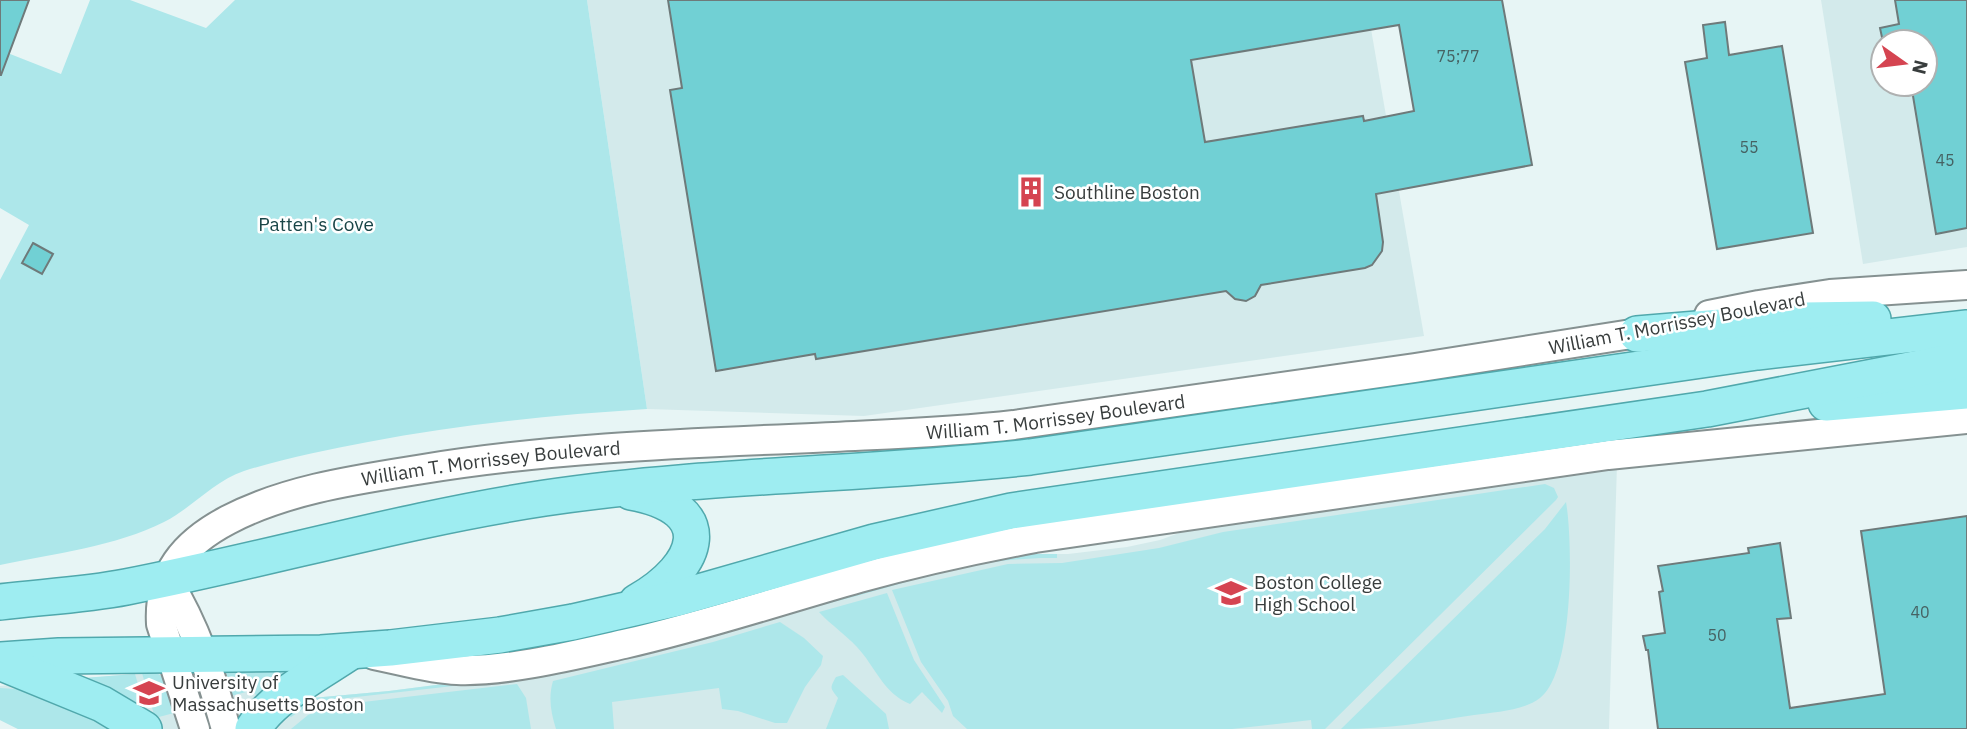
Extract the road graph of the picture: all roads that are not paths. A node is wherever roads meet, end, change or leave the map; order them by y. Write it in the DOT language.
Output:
graph roads {
  1 [pos="1967,285"];
  2 [pos="1967,326"];
  3 [pos="1637,334"];
  4 [pos="1967,359"];
  5 [pos="1967,391"];
  6 [pos="1707,409"];
  7 [pos="1967,419"];
  8 [pos="608,489"];
  9 [pos="166,578"];
  10 [pos="6,601"];
  11 [pos="608,615"];
  12 [pos="350,652"];
  13 [pos="170,655"];
  14 [pos="205,655"];
  15 [pos="0,661"];
  16 [pos="144,729"];
  17 [pos="195,729"];
  18 [pos="226,729"];
  19 [pos="253,729"];
  1 -- 3 [label="street, William T. Morrissey Boulevard"];
  2 -- 3 [label="main road"];
  2 -- 8 [label="main road, William T. Morrissey Boulevard"];
  3 -- 9 [label="street, William T. Morrissey Boulevard"];
  4 -- 6 [label="main road"];
  5 -- 6 [label="main road"];
  6 -- 11 [label="main road"];
  7 -- 12 [label="street"];
  8 -- 9 [label="main road, William T. Morrissey Boulevard"];
  8 -- 11 [label="main road"];
  9 -- 10 [label="main road, William T. Morrissey Boulevard"];
  9 -- 13 [label="street"];
  9 -- 14 [label="street"];
  11 -- 12 [label="main road"];
  12 -- 14 [label="main road"];
  12 -- 19 [label="main road"];
  13 -- 14 [label="main road"];
  13 -- 15 [label="main road"];
  13 -- 17 [label="street"];
  14 -- 18 [label="street"];
  15 -- 16 [label="main road"];
}
